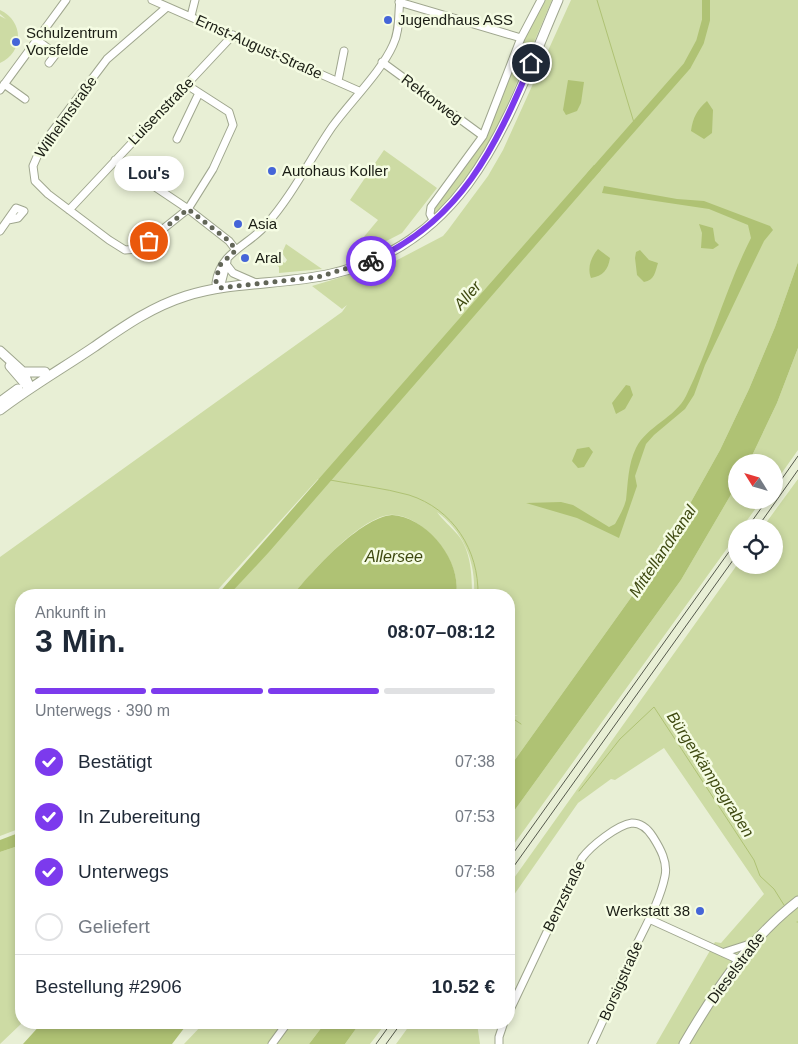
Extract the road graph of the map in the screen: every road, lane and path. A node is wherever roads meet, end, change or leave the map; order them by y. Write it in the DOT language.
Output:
graph roads {
  1 [pos="66,0"];
  2 [pos="152,0"];
  3 [pos="196,0"];
  4 [pos="541,0"];
  5 [pos="558,0"];
  6 [pos="400,1"];
  7 [pos="167,7"];
  8 [pos="191,16"];
  9 [pos="233,35"];
  10 [pos="521,38"];
  11 [pos="37,40"];
  12 [pos="344,51"];
  13 [pos="382,62"];
  14 [pos="49,63"];
  15 [pos="338,81"];
  16 [pos="187,85"];
  17 [pos="2,87"];
  18 [pos="359,91"];
  19 [pos="199,93"];
  20 [pos="25,99"];
  21 [pos="483,136"];
  22 [pos="177,139"];
  23 [pos="115,160"];
  24 [pos="188,209"];
  25 [pos="69,210"];
  26 [pos="8,220"];
  27 [pos="434,222"];
  28 [pos="0,231"];
  29 [pos="236,250"];
  30 [pos="229,256"];
  31 [pos="226,264"];
  32 [pos="257,284"];
  33 [pos="220,288"];
  34 [pos="109,335"];
  35 [pos="1,352"];
  36 [pos="10,365"];
  37 [pos="23,372"];
  38 [pos="45,372"];
  39 [pos="26,388"];
  40 [pos="2,400"];
  41 [pos="0,410"];
  42 [pos="798,901"];
  43 [pos="649,919"];
  44 [pos="753,943"];
  45 [pos="725,952"];
  46 [pos="739,960"];
  47 [pos="515,999"];
  48 [pos="283,1029"];
  49 [pos="501,1029"];
  50 [pos="272,1044"];
  51 [pos="499,1044"];
  52 [pos="592,1044"];
  53 [pos="684,1044"];
  1 -- 11 [label="street"];
  2 -- 7 [label="street, Ernst-August-Straße"];
  3 -- 8 [label="street"];
  4 -- 10 [label="street"];
  5 -- 27 [label="main road"];
  6 -- 10 [label="street"];
  6 -- 13 [label="street"];
  7 -- 8 [label="street, Ernst-August-Straße"];
  7 -- 25 [label="street, Wilhelmstraße"];
  8 -- 9 [label="street, Ernst-August-Straße"];
  9 -- 15 [label="street, Ernst-August-Straße"];
  9 -- 16 [label="street, Luisenstraße"];
  10 -- 21 [label="street"];
  11 -- 14 [label="street"];
  11 -- 17 [label="street"];
  12 -- 15 [label="street, Ernst-August-Straße"];
  13 -- 18 [label="street"];
  13 -- 21 [label="street, Rektorweg"];
  15 -- 18 [label="street, Ernst-August-Straße"];
  16 -- 19 [label="street"];
  16 -- 23 [label="street, Luisenstraße"];
  17 -- 20 [label="street"];
  18 -- 29 [label="street"];
  19 -- 22 [label="street"];
  19 -- 24 [label="street"];
  21 -- 27 [label="street"];
  23 -- 24 [label="street"];
  23 -- 25 [label="street, Luisenstraße"];
  24 -- 25 [label="street"];
  24 -- 29 [label="street"];
  26 -- 28 [label="street"];
  27 -- 32 [label="main road"];
  29 -- 30 [label="street"];
  30 -- 31 [label="street"];
  30 -- 33 [label="street"];
  31 -- 32 [label="street"];
  31 -- 33 [label="street"];
  32 -- 33 [label="main road"];
  33 -- 34 [label="main road"];
  34 -- 38 [label="main road"];
  34 -- 39 [label="main road"];
  35 -- 36 [label="main road"];
  35 -- 37 [label="main road"];
  36 -- 39 [label="main road"];
  36 -- 40 [label="main road"];
  37 -- 38 [label="main road"];
  37 -- 39 [label="main road"];
  38 -- 39 [label="main road"];
  39 -- 40 [label="main road"];
  39 -- 41 [label="main road"];
  42 -- 44 [label="main road, Dieselstraße"];
  43 -- 45 [label="street"];
  43 -- 47 [label="street, Benzstraße"];
  43 -- 52 [label="street, Borsigstraße"];
  44 -- 45 [label="street"];
  44 -- 46 [label="main road, Dieselstraße"];
  45 -- 46 [label="street"];
  46 -- 53 [label="main road, Dieselstraße"];
  48 -- 50 [label="street"];
  49 -- 51 [label="street"];
}
